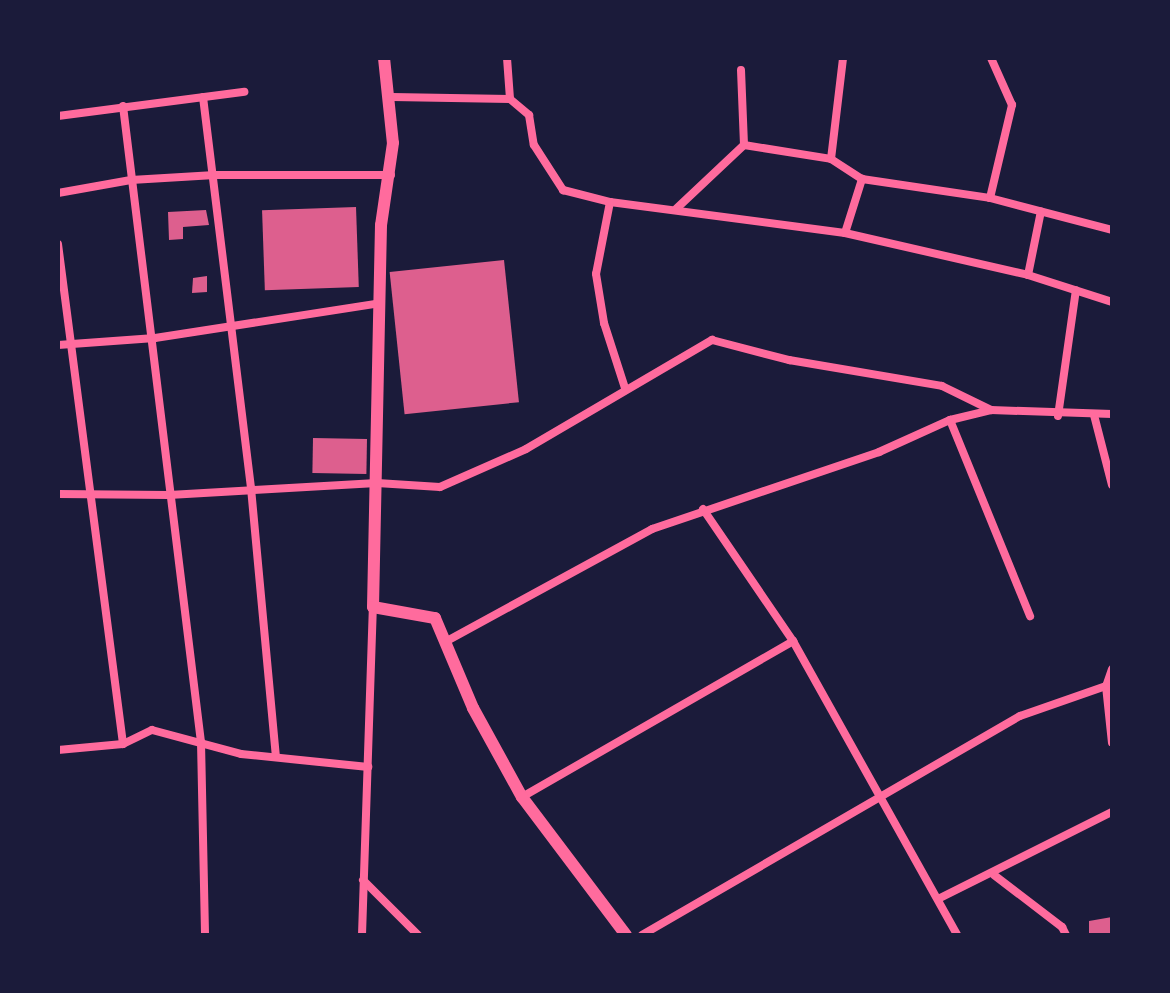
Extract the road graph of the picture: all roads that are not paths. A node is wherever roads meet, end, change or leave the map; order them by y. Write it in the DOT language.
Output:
graph roads {
  1 [pos="384,58"];
  2 [pos="507,58"];
  3 [pos="843,58"];
  4 [pos="991,58"];
  5 [pos="741,70"];
  6 [pos="244,92"];
  7 [pos="203,97"];
  8 [pos="392,97"];
  9 [pos="510,99"];
  10 [pos="123,106"];
  11 [pos="58,116"];
  12 [pos="744,145"];
  13 [pos="831,159"];
  14 [pos="215,175"];
  15 [pos="392,175"];
  16 [pos="862,179"];
  17 [pos="131,180"];
  18 [pos="58,193"];
  19 [pos="990,198"];
  20 [pos="610,202"];
  21 [pos="676,209"];
  22 [pos="1041,211"];
  23 [pos="1112,230"];
  24 [pos="845,233"];
  25 [pos="58,244"];
  26 [pos="1028,275"];
  27 [pos="1076,290"];
  28 [pos="1112,302"];
  29 [pos="380,303"];
  30 [pos="230,325"];
  31 [pos="155,338"];
  32 [pos="70,343"];
  33 [pos="58,345"];
  34 [pos="625,388"];
  35 [pos="991,410"];
  36 [pos="1112,414"];
  37 [pos="1094,415"];
  38 [pos="1058,416"];
  39 [pos="950,420"];
  40 [pos="377,483"];
  41 [pos="1112,485"];
  42 [pos="251,488"];
  43 [pos="91,493"];
  44 [pos="58,494"];
  45 [pos="169,495"];
  46 [pos="703,509"];
  47 [pos="373,607"];
  48 [pos="1030,616"];
  49 [pos="793,641"];
  50 [pos="445,642"];
  51 [pos="1112,669"];
  52 [pos="1106,686"];
  53 [pos="201,742"];
  54 [pos="1112,743"];
  55 [pos="123,744"];
  56 [pos="58,750"];
  57 [pos="276,756"];
  58 [pos="368,767"];
  59 [pos="881,793"];
  60 [pos="522,797"];
  61 [pos="1112,812"];
  62 [pos="994,875"];
  63 [pos="363,880"];
  64 [pos="940,898"];
  65 [pos="205,935"];
  66 [pos="362,935"];
  67 [pos="418,935"];
  68 [pos="626,935"];
  69 [pos="642,935"];
  70 [pos="957,935"];
  71 [pos="1066,935"];
  1 -- 8 [label="street"];
  2 -- 9 [label="street"];
  3 -- 13 [label="street"];
  4 -- 19 [label="street"];
  5 -- 12 [label="street"];
  6 -- 7 [label="street"];
  7 -- 10 [label="street"];
  7 -- 14 [label="street"];
  8 -- 9 [label="street"];
  8 -- 15 [label="street"];
  9 -- 20 [label="street"];
  10 -- 11 [label="street"];
  10 -- 17 [label="street"];
  12 -- 13 [label="street"];
  12 -- 21 [label="street"];
  13 -- 16 [label="street"];
  14 -- 15 [label="street"];
  14 -- 17 [label="street"];
  14 -- 30 [label="street"];
  15 -- 29 [label="street"];
  16 -- 19 [label="street"];
  16 -- 24 [label="street"];
  17 -- 18 [label="street"];
  17 -- 31 [label="street"];
  19 -- 22 [label="street"];
  20 -- 21 [label="street"];
  20 -- 34 [label="street"];
  21 -- 24 [label="street"];
  22 -- 23 [label="street"];
  22 -- 26 [label="street"];
  24 -- 26 [label="street"];
  25 -- 32 [label="street"];
  26 -- 27 [label="street"];
  27 -- 28 [label="street"];
  27 -- 38 [label="street"];
  29 -- 30 [label="street"];
  29 -- 40 [label="street"];
  30 -- 31 [label="street"];
  30 -- 42 [label="street"];
  31 -- 32 [label="street"];
  31 -- 45 [label="street"];
  32 -- 33 [label="street"];
  32 -- 43 [label="street"];
  34 -- 35 [label="street"];
  34 -- 40 [label="street"];
  35 -- 38 [label="street"];
  35 -- 39 [label="street"];
  36 -- 37 [label="street"];
  37 -- 38 [label="street"];
  37 -- 41 [label="street"];
  39 -- 46 [label="street"];
  39 -- 48 [label="street"];
  40 -- 42 [label="street"];
  40 -- 47 [label="street"];
  42 -- 45 [label="street"];
  42 -- 57 [label="street"];
  43 -- 44 [label="street"];
  43 -- 45 [label="street"];
  43 -- 55 [label="street"];
  45 -- 53 [label="street"];
  46 -- 49 [label="street"];
  46 -- 50 [label="street"];
  47 -- 50 [label="street"];
  47 -- 58 [label="street"];
  49 -- 59 [label="street"];
  49 -- 60 [label="street"];
  50 -- 60 [label="street"];
  51 -- 52 [label="street"];
  52 -- 54 [label="street"];
  52 -- 59 [label="street"];
  53 -- 55 [label="street"];
  53 -- 57 [label="street"];
  53 -- 65 [label="street"];
  55 -- 56 [label="street"];
  57 -- 58 [label="street"];
  58 -- 63 [label="street"];
  59 -- 64 [label="street"];
  59 -- 69 [label="street"];
  60 -- 68 [label="street"];
  61 -- 62 [label="street"];
  62 -- 64 [label="street"];
  62 -- 71 [label="street"];
  63 -- 66 [label="street"];
  63 -- 67 [label="street"];
  64 -- 70 [label="street"];
}
